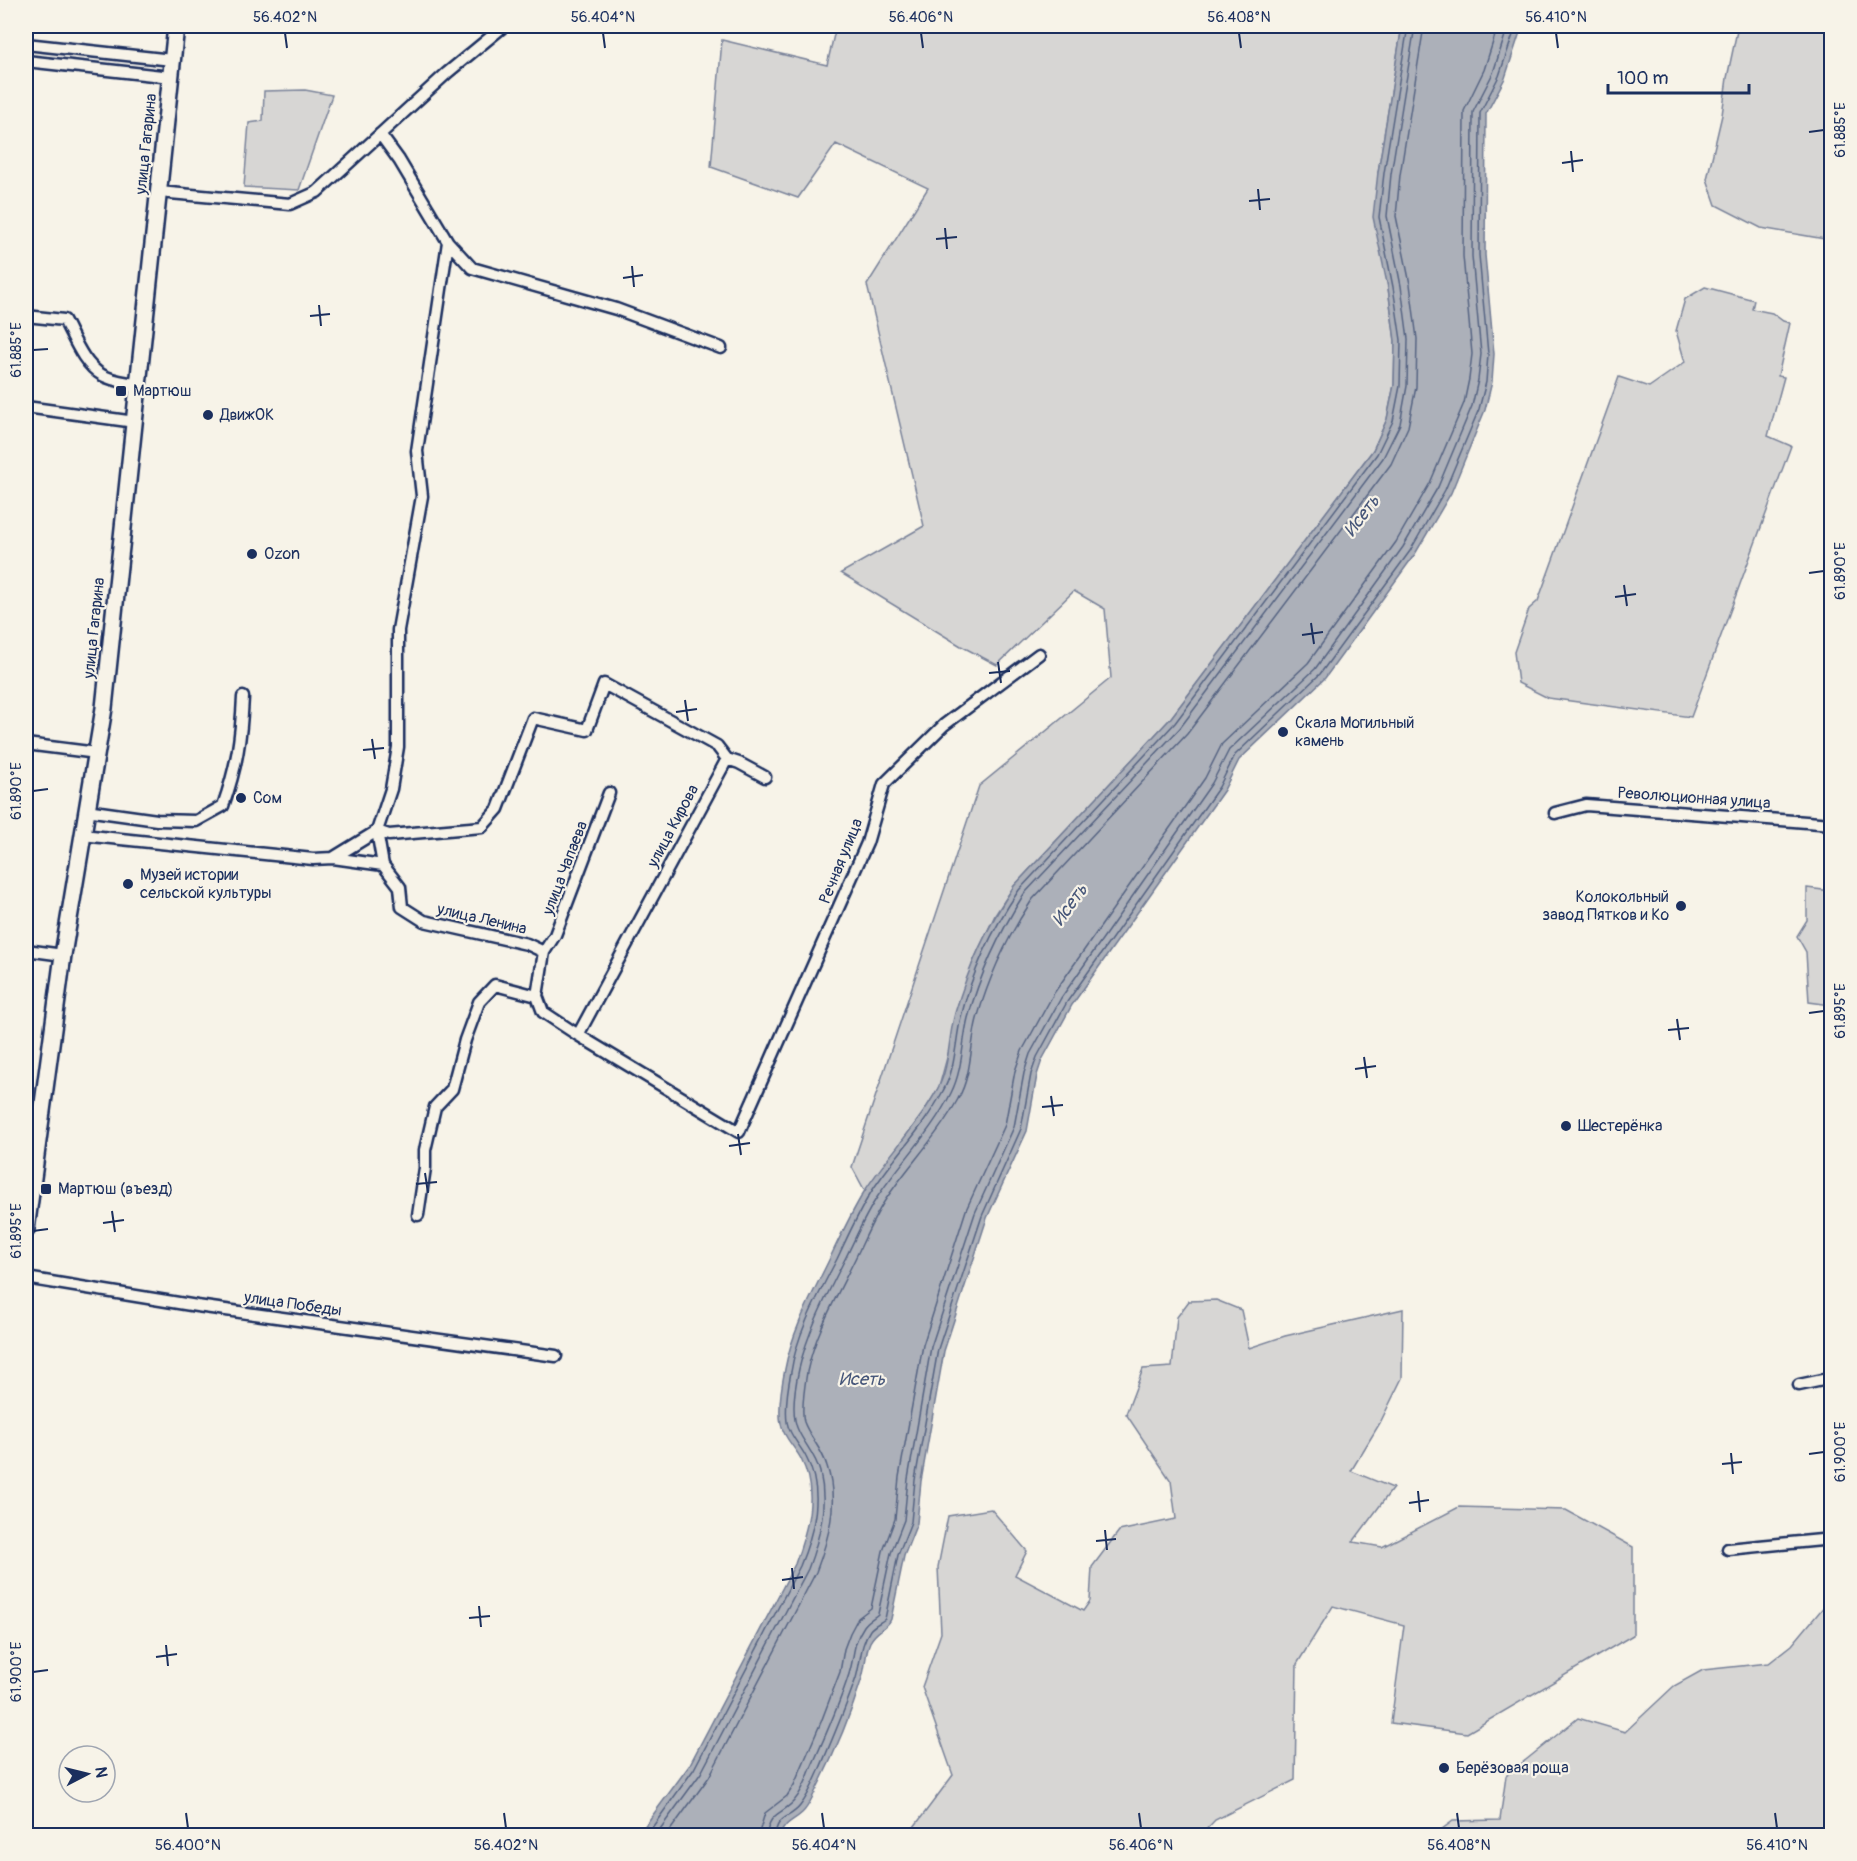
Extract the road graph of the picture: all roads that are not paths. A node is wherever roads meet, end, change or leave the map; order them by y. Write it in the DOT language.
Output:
graph roads {
  1 [pos="176,26"];
  2 [pos="504,26"];
  3 [pos="26,44"];
  4 [pos="172,60"];
  5 [pos="26,61"];
  6 [pos="171,77"];
  7 [pos="380,134"];
  8 [pos="159,192"];
  9 [pos="447,242"];
  10 [pos="26,316"];
  11 [pos="721,348"];
  12 [pos="139,385"];
  13 [pos="26,407"];
  14 [pos="135,422"];
  15 [pos="1039,654"];
  16 [pos="243,697"];
  17 [pos="26,744"];
  18 [pos="96,753"];
  19 [pos="727,759"];
  20 [pos="765,777"];
  21 [pos="609,793"];
  22 [pos="86,810"];
  23 [pos="1555,813"];
  24 [pos="1832,824"];
  25 [pos="377,831"];
  26 [pos="82,835"];
  27 [pos="333,858"];
  28 [pos="383,865"];
  29 [pos="26,950"];
  30 [pos="544,952"];
  31 [pos="63,955"];
  32 [pos="537,996"];
  33 [pos="578,1035"];
  34 [pos="28,1193"];
  35 [pos="418,1215"];
  36 [pos="26,1230"];
  37 [pos="26,1278"];
  38 [pos="556,1356"];
  39 [pos="1832,1378"];
  40 [pos="1799,1385"];
  41 [pos="1832,1539"];
  42 [pos="1728,1549"];
  1 -- 4 [label="main road, улица Гагарина"];
  2 -- 7 [label="street"];
  3 -- 4 [label="street"];
  4 -- 6 [label="main road, улица Гагарина"];
  5 -- 6 [label="street"];
  6 -- 8 [label="main road, улица Гагарина"];
  7 -- 8 [label="street"];
  7 -- 9 [label="street"];
  8 -- 12 [label="main road, улица Гагарина"];
  9 -- 11 [label="street"];
  9 -- 25 [label="street"];
  10 -- 12 [label="street"];
  12 -- 14 [label="main road, улица Гагарина"];
  13 -- 14 [label="street"];
  14 -- 18 [label="main road, улица Гагарина"];
  15 -- 33 [label="street, Речная улица"];
  16 -- 22 [label="street"];
  17 -- 18 [label="street"];
  18 -- 22 [label="main road, улица Гагарина"];
  19 -- 20 [label="street"];
  19 -- 25 [label="street"];
  19 -- 33 [label="street, улица Кирова"];
  21 -- 30 [label="street, улица Чапаева"];
  22 -- 26 [label="main road, улица Гагарина"];
  23 -- 24 [label="street, Революционная улица"];
  25 -- 27 [label="street"];
  25 -- 28 [label="street"];
  26 -- 27 [label="street"];
  26 -- 31 [label="main road, улица Гагарина"];
  27 -- 28 [label="street"];
  28 -- 30 [label="street, улица Ленина"];
  29 -- 31 [label="street"];
  30 -- 32 [label="street, улица Ленина"];
  31 -- 34 [label="main road, улица Гагарина"];
  32 -- 33 [label="street"];
  32 -- 35 [label="street"];
  34 -- 36 [label="main road, улица Гагарина"];
  37 -- 38 [label="street, улица Победы"];
  39 -- 40 [label="street"];
  41 -- 42 [label="street"];
}
